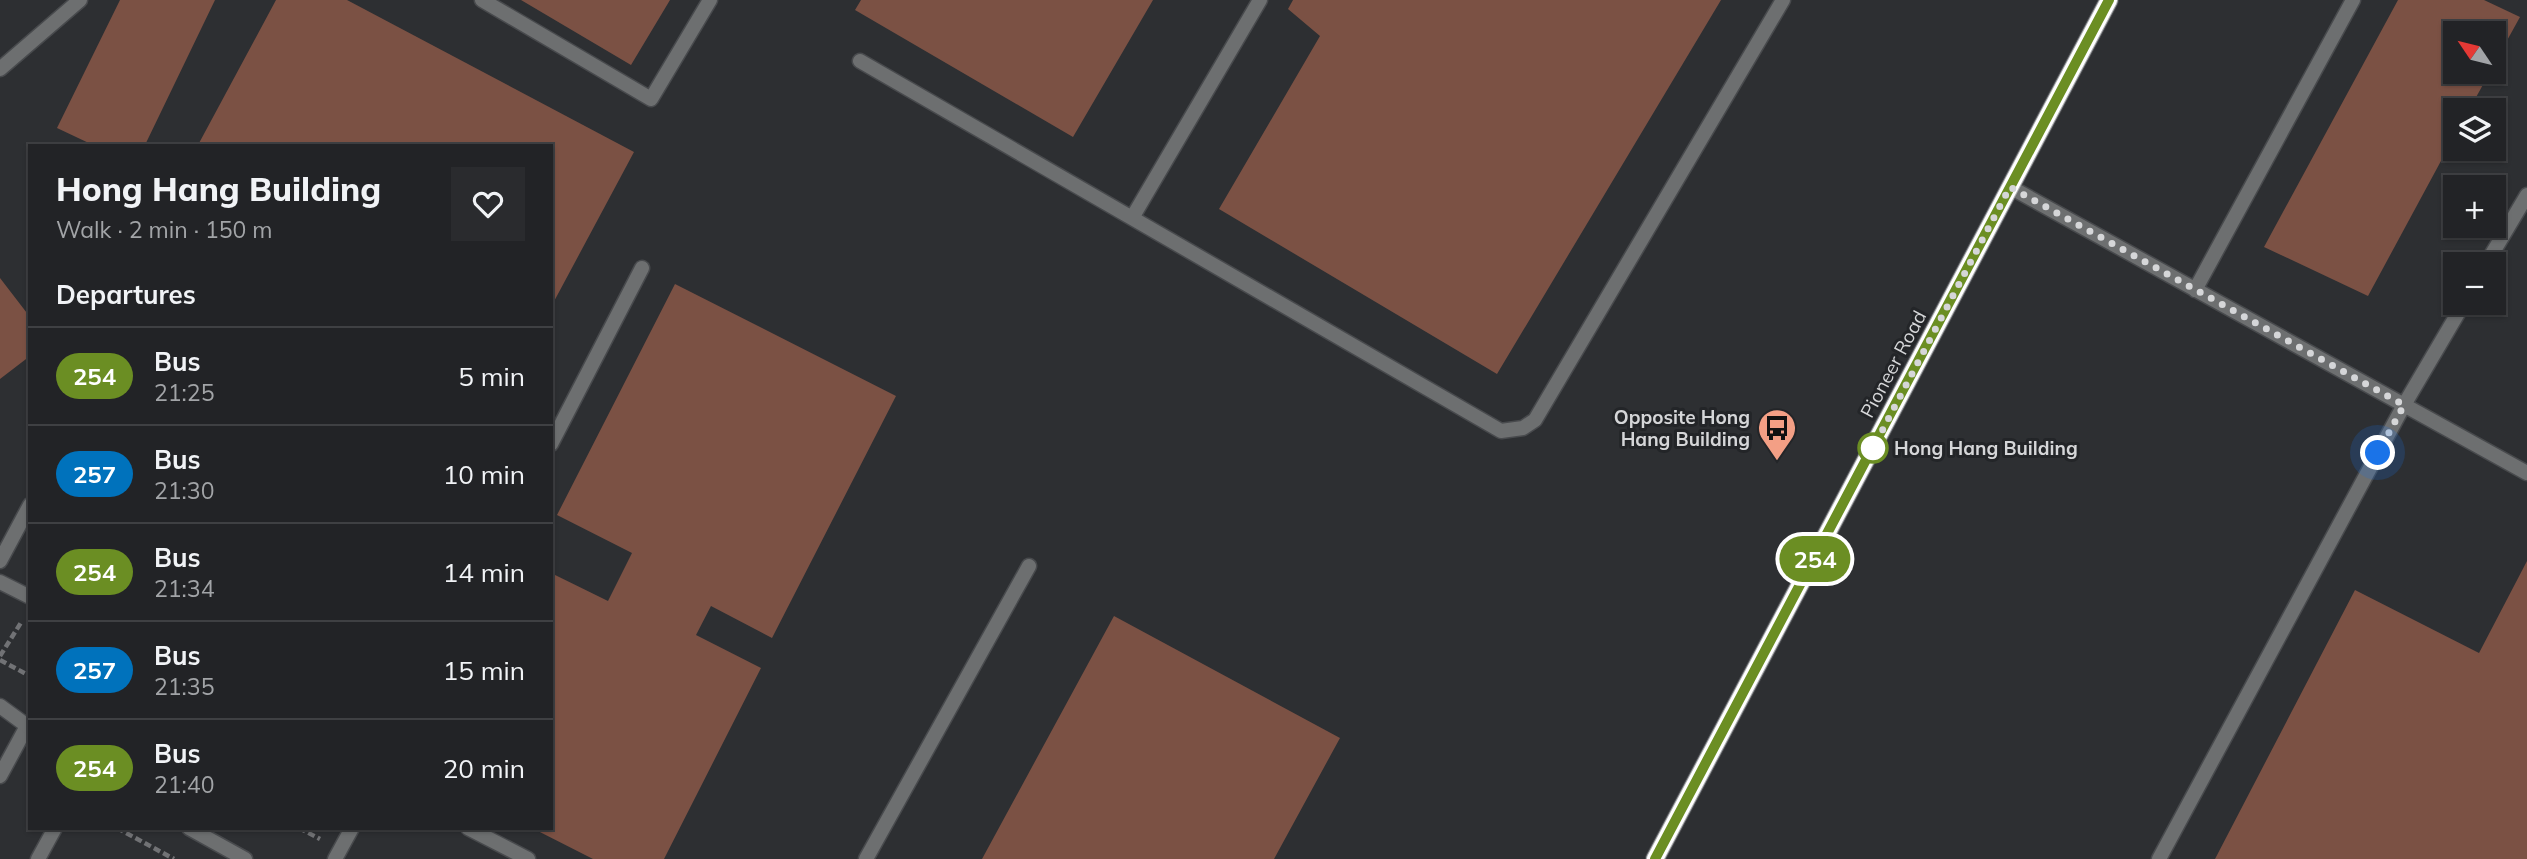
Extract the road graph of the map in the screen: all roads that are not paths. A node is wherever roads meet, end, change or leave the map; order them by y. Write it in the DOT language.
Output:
graph roads {
  1 [pos="80,0"];
  2 [pos="482,0"];
  3 [pos="710,0"];
  4 [pos="1261,0"];
  5 [pos="1783,0"];
  6 [pos="2109,0"];
  7 [pos="2353,0"];
  8 [pos="860,61"];
  9 [pos="0,69"];
  10 [pos="2010,187"];
  11 [pos="2527,195"];
  12 [pos="1132,218"];
  13 [pos="2493,252"];
  14 [pos="642,268"];
  15 [pos="2195,290"];
  16 [pos="2457,315"];
  17 [pos="2404,405"];
  18 [pos="553,440"];
  19 [pos="2527,473"];
  20 [pos="28,509"];
  21 [pos="0,561"];
  22 [pos="1028,566"];
  23 [pos="0,582"];
  24 [pos="28,596"];
  25 [pos="0,706"];
  26 [pos="28,727"];
  27 [pos="0,776"];
  28 [pos="54,830"];
  29 [pos="193,830"];
  30 [pos="351,830"];
  31 [pos="472,830"];
  32 [pos="38,859"];
  33 [pos="245,859"];
  34 [pos="335,859"];
  35 [pos="528,859"];
  36 [pos="866,859"];
  37 [pos="1655,859"];
  38 [pos="2159,859"];
  1 -- 9 [label="street"];
  2 -- 3 [label="street"];
  4 -- 12 [label="street"];
  5 -- 12 [label="street"];
  6 -- 10 [label="main road, Pioneer Road"];
  7 -- 15 [label="street"];
  8 -- 12 [label="street"];
  10 -- 15 [label="street"];
  10 -- 37 [label="main road, Pioneer Road"];
  11 -- 13 [label="street"];
  14 -- 18 [label="street"];
  15 -- 17 [label="street"];
  16 -- 17 [label="street"];
  17 -- 19 [label="street"];
  17 -- 38 [label="street"];
  20 -- 21 [label="street"];
  22 -- 36 [label="street"];
  23 -- 24 [label="street"];
  25 -- 26 [label="street"];
  26 -- 27 [label="street"];
  28 -- 32 [label="street"];
  29 -- 33 [label="street"];
  30 -- 34 [label="street"];
  31 -- 35 [label="street"];
}
